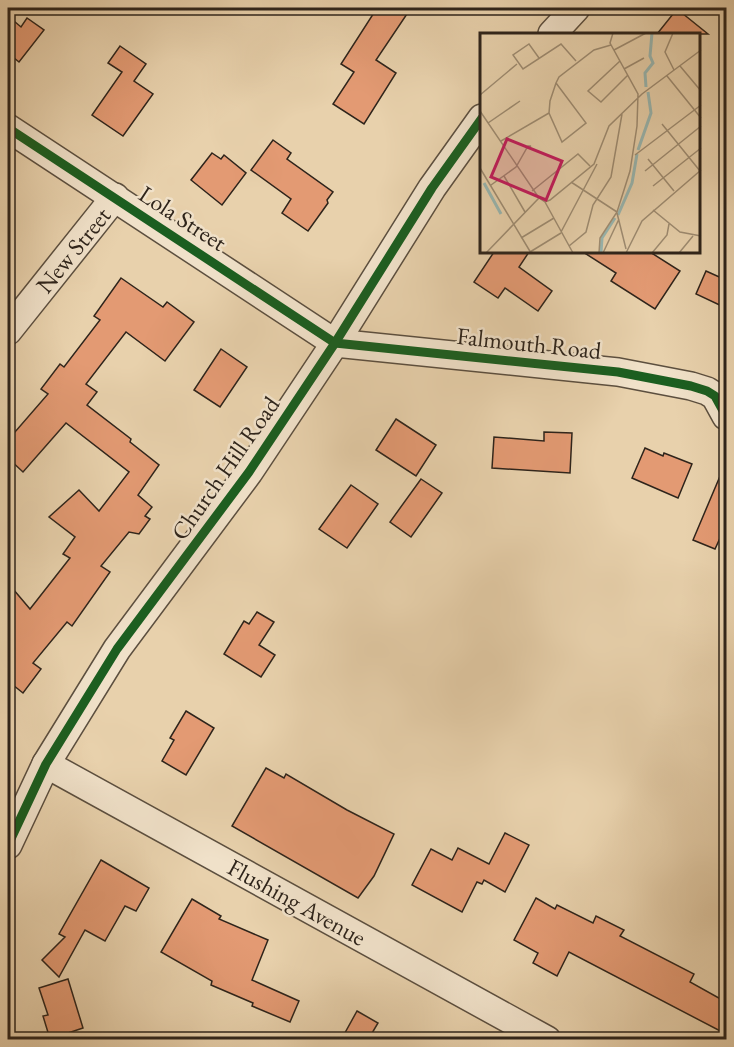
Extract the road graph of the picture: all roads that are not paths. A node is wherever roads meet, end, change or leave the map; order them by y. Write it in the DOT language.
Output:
graph roads {
  1 [pos="576,8"];
  2 [pos="553,33"];
  3 [pos="480,121"];
  4 [pos="8,128"];
  5 [pos="115,197"];
  6 [pos="8,331"];
  7 [pos="335,343"];
  8 [pos="723,402"];
  9 [pos="46,764"];
  10 [pos="8,845"];
  11 [pos="547,1040"];
  1 -- 2 [label="street"];
  3 -- 7 [label="street, Church Hill Road"];
  4 -- 5 [label="street, Lola Street"];
  5 -- 6 [label="street, New Street"];
  5 -- 7 [label="street, Lola Street"];
  7 -- 8 [label="street, Falmouth Road"];
  7 -- 9 [label="street, Church Hill Road"];
  9 -- 10 [label="street, Church Hill Road"];
  9 -- 11 [label="street, Flushing Avenue"];
}
